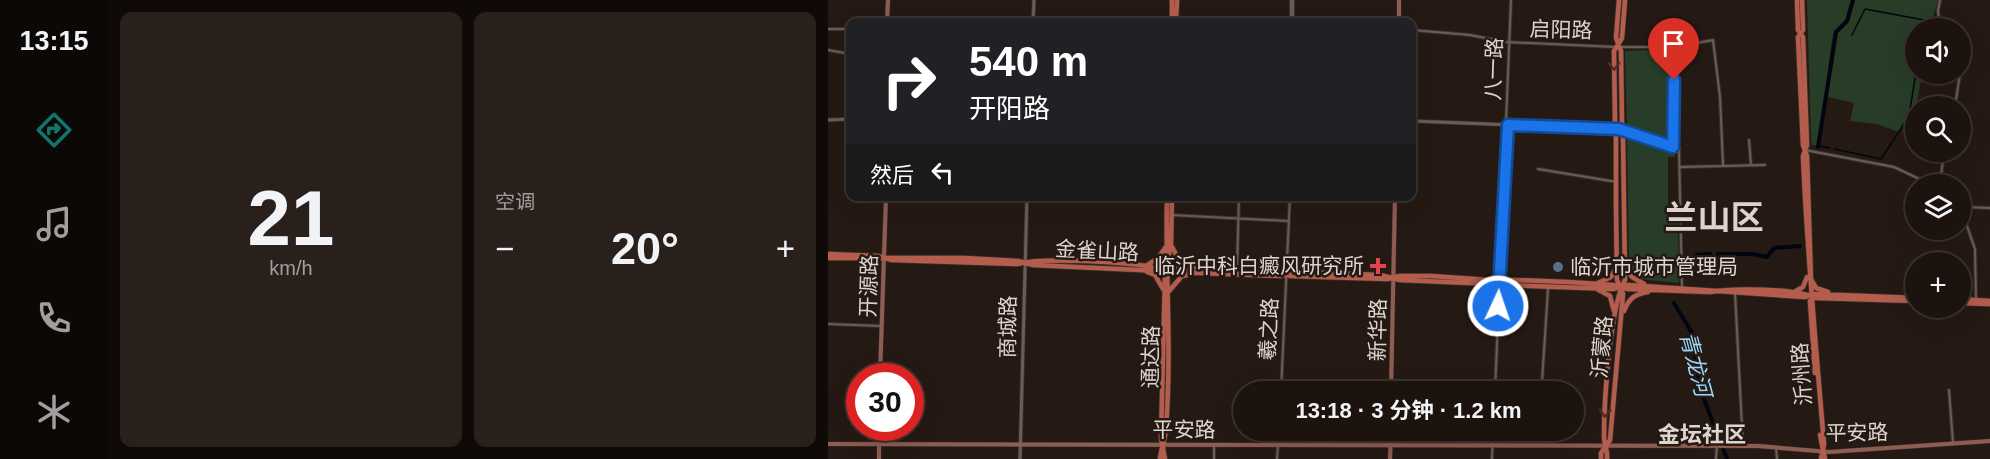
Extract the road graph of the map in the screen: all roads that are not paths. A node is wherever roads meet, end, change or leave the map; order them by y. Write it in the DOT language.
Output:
graph roads {
  1 [pos="888,0"];
  2 [pos="1034,0"];
  3 [pos="1174,0"];
  4 [pos="1292,0"];
  5 [pos="1399,0"];
  6 [pos="1511,0"];
  7 [pos="1619,0"];
  8 [pos="1625,0"];
  9 [pos="1797,0"];
  10 [pos="1802,0"];
  11 [pos="1940,0"];
  12 [pos="887,18"];
  13 [pos="1033,18"];
  14 [pos="1174,18"];
  15 [pos="1292,18"];
  16 [pos="1399,18"];
  17 [pos="1939,18"];
  18 [pos="828,29"];
  19 [pos="846,29"];
  20 [pos="1416,30"];
  21 [pos="1800,34"];
  22 [pos="1510,43"];
  23 [pos="1618,47"];
  24 [pos="1674,47"];
  25 [pos="828,50"];
  26 [pos="846,53"];
  27 [pos="846,119"];
  28 [pos="828,120"];
  29 [pos="1416,121"];
  30 [pos="1508,125"];
  31 [pos="1619,129"];
  32 [pos="1749,140"];
  33 [pos="1673,147"];
  34 [pos="1679,149"];
  35 [pos="1805,150"];
  36 [pos="1723,165"];
  37 [pos="1751,165"];
  38 [pos="1765,165"];
  39 [pos="1680,167"];
  40 [pos="1538,169"];
  41 [pos="1910,174"];
  42 [pos="1617,183"];
  43 [pos="886,201"];
  44 [pos="1027,201"];
  45 [pos="1167,201"];
  46 [pos="1172,201"];
  47 [pos="1239,201"];
  48 [pos="1290,201"];
  49 [pos="1395,201"];
  50 [pos="1971,207"];
  51 [pos="1990,208"];
  52 [pos="1172,215"];
  53 [pos="1238,218"];
  54 [pos="1289,221"];
  55 [pos="1971,236"];
  56 [pos="1168,243"];
  57 [pos="828,256"];
  58 [pos="885,259"];
  59 [pos="1025,262"];
  60 [pos="1618,262"];
  61 [pos="1624,264"];
  62 [pos="1144,268"];
  63 [pos="1167,269"];
  64 [pos="1237,269"];
  65 [pos="1197,270"];
  66 [pos="1287,274"];
  67 [pos="1810,277"];
  68 [pos="1394,278"];
  69 [pos="1500,283"];
  70 [pos="1548,286"];
  71 [pos="1596,286"];
  72 [pos="1621,287"];
  73 [pos="1656,288"];
  74 [pos="1682,288"];
  75 [pos="1716,291"];
  76 [pos="1167,292"];
  77 [pos="1735,294"];
  78 [pos="1788,294"];
  79 [pos="1810,295"];
  80 [pos="1833,295"];
  81 [pos="1822,298"];
  82 [pos="1905,299"];
  83 [pos="1905,300"];
  84 [pos="1971,300"];
  85 [pos="1976,300"];
  86 [pos="1971,301"];
  87 [pos="1990,302"];
  88 [pos="1812,313"];
  89 [pos="1615,314"];
  90 [pos="1621,316"];
  91 [pos="828,324"];
  92 [pos="882,326"];
  93 [pos="881,363"];
  94 [pos="1282,381"];
  95 [pos="1392,381"];
  96 [pos="1495,381"];
  97 [pos="1542,381"];
  98 [pos="1949,390"];
  99 [pos="1278,441"];
  100 [pos="1390,441"];
  101 [pos="1492,441"];
  102 [pos="1990,441"];
  103 [pos="1953,443"];
  104 [pos="828,444"];
  105 [pos="879,444"];
  106 [pos="1020,444"];
  107 [pos="1162,445"];
  108 [pos="1214,445"];
  109 [pos="1606,445"];
  110 [pos="1278,446"];
  111 [pos="1390,446"];
  112 [pos="1718,446"];
  113 [pos="1743,446"];
  114 [pos="1776,446"];
  115 [pos="1492,447"];
  116 [pos="1822,450"];
  117 [pos="879,459"];
  118 [pos="1020,459"];
  119 [pos="1163,459"];
  120 [pos="1214,459"];
  121 [pos="1278,459"];
  122 [pos="1390,459"];
  123 [pos="1492,459"];
  124 [pos="1601,459"];
  125 [pos="1607,459"];
  126 [pos="1716,459"];
  127 [pos="1777,459"];
  128 [pos="1823,459"];
  1 -- 12 [label="main road"];
  2 -- 13 [label="street"];
  3 -- 14 [label="main road"];
  4 -- 15 [label="street"];
  5 -- 16 [label="main road"];
  6 -- 22 [label="street, 八一路"];
  7 -- 23 [label="main road, 沂蒙路"];
  8 -- 23 [label="main road, 沂蒙路"];
  9 -- 21 [label="main road, 沂州路"];
  10 -- 21 [label="main road, 沂州路"];
  11 -- 17 [label="street"];
  18 -- 19 [label="street"];
  20 -- 22 [label="street, 启阳路"];
  21 -- 35 [label="main road, 沂州路"];
  22 -- 23 [label="street, 启阳路"];
  22 -- 30 [label="street, 八一路"];
  23 -- 24 [label="street, 启阳路"];
  23 -- 31 [label="main road, 沂蒙路"];
  24 -- 33 [label="street"];
  24 -- 36 [label="street, 启阳路"];
  25 -- 26 [label="street"];
  27 -- 28 [label="street"];
  29 -- 30 [label="street"];
  30 -- 31 [label="street"];
  30 -- 69 [label="street, 八一路"];
  31 -- 33 [label="street"];
  31 -- 42 [label="main road, 沂蒙路"];
  31 -- 61 [label="main road, 沂蒙路"];
  32 -- 37 [label="street"];
  33 -- 34 [label="street"];
  34 -- 39 [label="street"];
  35 -- 41 [label="street"];
  35 -- 67 [label="main road, 沂州路"];
  36 -- 37 [label="street"];
  36 -- 39 [label="street"];
  37 -- 38 [label="street"];
  39 -- 74 [label="street"];
  40 -- 42 [label="street"];
  42 -- 60 [label="main road, 沂蒙路"];
  43 -- 58 [label="main road, 开源路"];
  44 -- 59 [label="street, 商城路"];
  45 -- 56 [label="main road, 通达路"];
  46 -- 52 [label="main road, 通达路"];
  47 -- 53 [label="street"];
  48 -- 54 [label="street, 羲之路"];
  49 -- 68 [label="main road, 新华路"];
  50 -- 51 [label="street"];
  52 -- 53 [label="street"];
  52 -- 56 [label="main road, 通达路"];
  53 -- 54 [label="street"];
  53 -- 64 [label="street"];
  54 -- 66 [label="street, 羲之路"];
  55 -- 85 [label="street"];
  56 -- 62 [label="main road"];
  56 -- 63 [label="main road, 通达路"];
  56 -- 65 [label="main road"];
  57 -- 58 [label="main road, 金雀山路"];
  58 -- 59 [label="main road, 金雀山路"];
  58 -- 92 [label="main road, 开源路"];
  59 -- 62 [label="main road, 金雀山路"];
  59 -- 106 [label="street, 商城路"];
  60 -- 71 [label="main road"];
  60 -- 72 [label="main road, 沂蒙路"];
  61 -- 72 [label="main road, 沂蒙路"];
  61 -- 73 [label="main road"];
  62 -- 63 [label="main road, 金雀山路"];
  62 -- 76 [label="main road"];
  63 -- 65 [label="main road, 金雀山路"];
  63 -- 76 [label="main road, 通达路"];
  64 -- 65 [label="main road, 金雀山路"];
  64 -- 66 [label="main road, 金雀山路"];
  65 -- 66 [label="main road, 金雀山路"];
  65 -- 76 [label="main road"];
  66 -- 68 [label="main road, 金雀山路"];
  66 -- 94 [label="street, 羲之路"];
  67 -- 78 [label="main road"];
  67 -- 79 [label="main road, 沂州路"];
  67 -- 80 [label="main road"];
  68 -- 69 [label="main road, 金雀山路"];
  68 -- 95 [label="main road, 新华路"];
  69 -- 70 [label="main road, 金雀山路"];
  69 -- 71 [label="main road, 金雀山路"];
  69 -- 96 [label="street, 八一路"];
  70 -- 71 [label="main road, 金雀山路"];
  70 -- 97 [label="street"];
  71 -- 72 [label="main road, 金雀山路"];
  71 -- 89 [label="main road"];
  72 -- 73 [label="main road, 金雀山路"];
  72 -- 89 [label="main road, 沂蒙路"];
  72 -- 90 [label="main road, 沂蒙路"];
  73 -- 74 [label="main road, 金雀山路"];
  73 -- 75 [label="main road, 金雀山路"];
  73 -- 90 [label="main road"];
  74 -- 75 [label="main road, 金雀山路"];
  75 -- 77 [label="main road, 金雀山路"];
  75 -- 78 [label="main road, 金雀山路"];
  76 -- 107 [label="main road, 通达路"];
  77 -- 78 [label="main road, 金雀山路"];
  77 -- 113 [label="street"];
  78 -- 79 [label="main road, 金雀山路"];
  78 -- 88 [label="main road"];
  79 -- 80 [label="main road, 金雀山路"];
  79 -- 81 [label="main road, 金雀山路"];
  79 -- 88 [label="main road, 沂州路"];
  80 -- 82 [label="main road, 金雀山路"];
  81 -- 83 [label="main road, 金雀山路"];
  81 -- 88 [label="main road"];
  84 -- 85 [label="main road"];
  85 -- 87 [label="main road"];
  86 -- 87 [label="main road"];
  88 -- 116 [label="main road, 沂州路"];
  89 -- 109 [label="main road, 沂蒙路, one-way"];
  90 -- 109 [label="main road, 沂蒙路"];
  91 -- 92 [label="street"];
  92 -- 93 [label="main road, 开源路"];
  98 -- 103 [label="street"];
  99 -- 110 [label="street"];
  100 -- 111 [label="main road"];
  101 -- 115 [label="street"];
  102 -- 103 [label="main road, 平安路"];
  103 -- 116 [label="main road, 平安路"];
  104 -- 105 [label="main road, 平安路"];
  105 -- 106 [label="main road, 平安路"];
  105 -- 117 [label="main road"];
  106 -- 107 [label="main road, 平安路"];
  106 -- 118 [label="street, 商城路"];
  107 -- 108 [label="main road, 平安路"];
  107 -- 119 [label="main road, 通达路"];
  108 -- 110 [label="main road, 平安路"];
  108 -- 120 [label="street"];
  109 -- 112 [label="main road, 平安路"];
  109 -- 115 [label="main road, 平安路"];
  109 -- 124 [label="main road, 沂蒙路"];
  109 -- 125 [label="main road, 沂蒙路"];
  110 -- 111 [label="main road, 平安路"];
  110 -- 121 [label="street"];
  111 -- 115 [label="main road, 平安路"];
  111 -- 122 [label="main road"];
  112 -- 113 [label="main road, 平安路"];
  112 -- 126 [label="street"];
  113 -- 114 [label="main road, 平安路"];
  114 -- 116 [label="main road, 平安路"];
  114 -- 127 [label="street"];
  115 -- 123 [label="street"];
  116 -- 128 [label="main road, 沂州路"];
}
